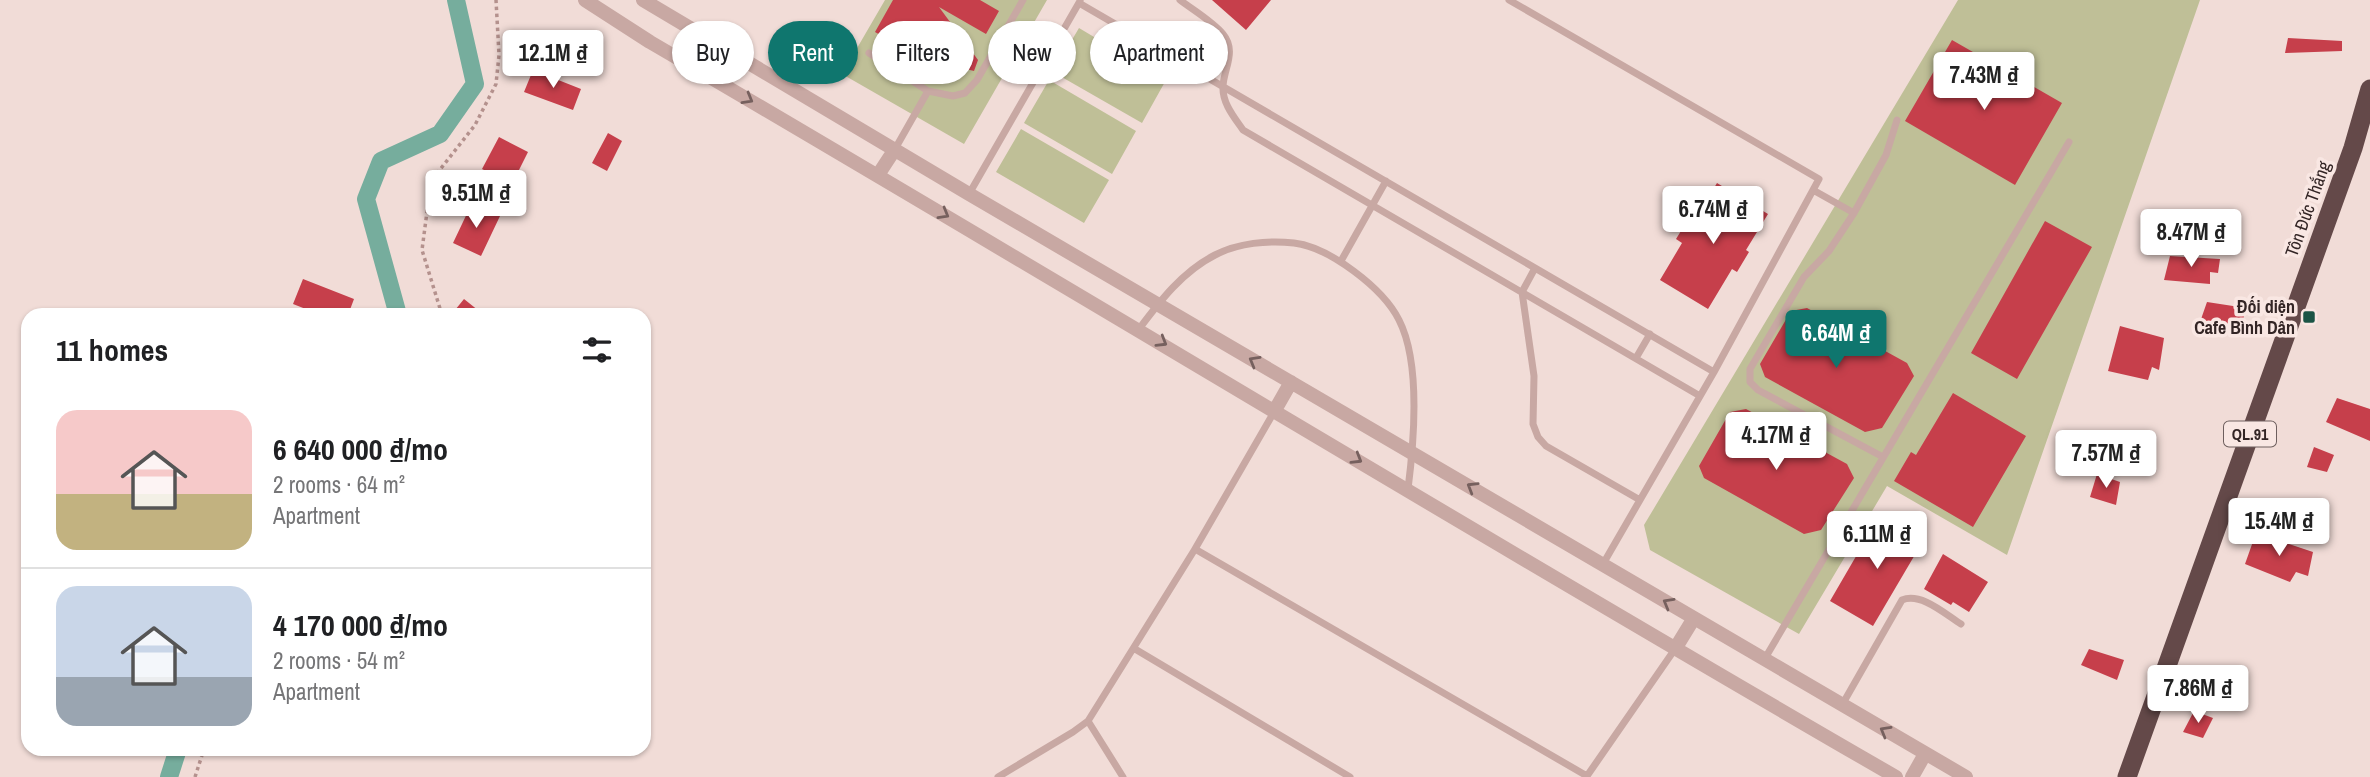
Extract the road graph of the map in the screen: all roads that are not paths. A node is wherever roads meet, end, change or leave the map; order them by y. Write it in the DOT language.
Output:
graph roads {
  1 [pos="585,0"];
  2 [pos="643,0"];
  3 [pos="1023,0"];
  4 [pos="1180,0"];
  5 [pos="1510,0"];
  6 [pos="1079,1"];
  7 [pos="869,53"];
  8 [pos="1223,86"];
  9 [pos="2370,89"];
  10 [pos="928,91"];
  11 [pos="1897,120"];
  12 [pos="2069,142"];
  13 [pos="895,149"];
  14 [pos="878,176"];
  15 [pos="1386,181"];
  16 [pos="1813,190"];
  17 [pos="969,194"];
  18 [pos="1373,205"];
  19 [pos="1854,213"];
  20 [pos="1341,261"];
  21 [pos="1535,268"];
  22 [pos="1522,292"];
  23 [pos="1157,304"];
  24 [pos="1139,329"];
  25 [pos="1650,334"];
  26 [pos="1636,358"];
  27 [pos="1714,372"];
  28 [pos="1292,382"];
  29 [pos="1700,396"];
  30 [pos="1275,410"];
  31 [pos="1413,453"];
  32 [pos="1883,457"];
  33 [pos="1408,489"];
  34 [pos="1640,500"];
  35 [pos="1195,549"];
  36 [pos="1603,565"];
  37 [pos="1694,618"];
  38 [pos="1962,625"];
  39 [pos="1135,649"];
  40 [pos="1675,649"];
  41 [pos="1764,660"];
  42 [pos="1841,706"];
  43 [pos="1088,720"];
  44 [pos="1925,754"];
  45 [pos="1587,776"];
  46 [pos="998,777"];
  47 [pos="1123,777"];
  48 [pos="1350,777"];
  49 [pos="1896,777"];
  50 [pos="1912,777"];
  51 [pos="1966,777"];
  52 [pos="2127,777"];
  1 -- 14 [label="street, one-way"];
  2 -- 13 [label="street"];
  3 -- 10 [label="lane"];
  4 -- 8 [label="lane"];
  5 -- 16 [label="lane"];
  6 -- 8 [label="lane"];
  6 -- 17 [label="lane"];
  7 -- 10 [label="lane"];
  8 -- 15 [label="lane"];
  8 -- 18 [label="lane"];
  9 -- 52 [label="highway, Tôn Đức Thắng / QL.91"];
  10 -- 13 [label="lane"];
  11 -- 19 [label="lane"];
  12 -- 32 [label="lane"];
  13 -- 14 [label="street"];
  13 -- 17 [label="street"];
  14 -- 24 [label="street, one-way"];
  15 -- 18 [label="lane"];
  15 -- 21 [label="lane"];
  16 -- 19 [label="lane"];
  16 -- 27 [label="lane"];
  17 -- 23 [label="street"];
  18 -- 20 [label="lane"];
  18 -- 22 [label="lane"];
  19 -- 32 [label="lane"];
  20 -- 23 [label="lane"];
  20 -- 31 [label="lane"];
  21 -- 22 [label="lane"];
  21 -- 25 [label="lane"];
  22 -- 26 [label="lane"];
  22 -- 34 [label="lane"];
  23 -- 24 [label="lane"];
  28 -- 23 [label="street, one-way"];
  24 -- 30 [label="street, one-way"];
  25 -- 26 [label="lane"];
  25 -- 27 [label="lane"];
  26 -- 29 [label="lane"];
  27 -- 29 [label="lane"];
  28 -- 30 [label="street"];
  28 -- 31 [label="street"];
  29 -- 34 [label="lane"];
  30 -- 33 [label="street, one-way"];
  30 -- 35 [label="lane"];
  31 -- 33 [label="lane"];
  36 -- 31 [label="street, one-way"];
  32 -- 41 [label="lane"];
  33 -- 40 [label="street"];
  34 -- 36 [label="lane"];
  35 -- 39 [label="lane"];
  35 -- 45 [label="lane"];
  37 -- 36 [label="street, one-way"];
  37 -- 40 [label="street"];
  37 -- 41 [label="street"];
  38 -- 42 [label="lane"];
  39 -- 43 [label="lane"];
  39 -- 48 [label="lane"];
  40 -- 45 [label="lane"];
  40 -- 49 [label="street"];
  41 -- 42 [label="street"];
  44 -- 42 [label="street, one-way"];
  43 -- 46 [label="lane"];
  43 -- 47 [label="lane"];
  44 -- 50 [label="street"];
  44 -- 51 [label="street"];
}
